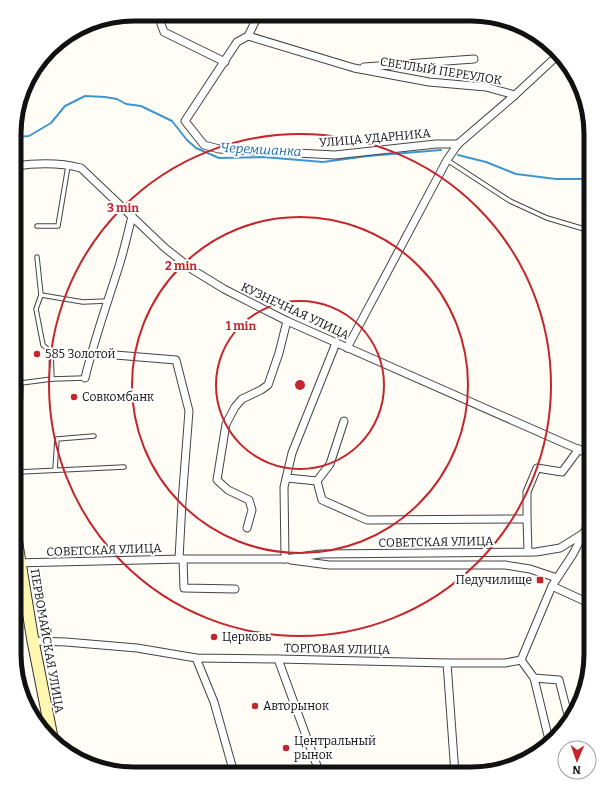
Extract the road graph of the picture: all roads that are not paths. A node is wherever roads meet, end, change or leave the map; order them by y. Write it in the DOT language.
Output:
graph roads {
  1 [pos="161,21"];
  2 [pos="256,21"];
  3 [pos="248,36"];
  4 [pos="474,58"];
  5 [pos="555,58"];
  6 [pos="225,62"];
  7 [pos="354,68"];
  8 [pos="515,95"];
  9 [pos="458,144"];
  10 [pos="447,160"];
  11 [pos="21,165"];
  12 [pos="68,165"];
  13 [pos="132,216"];
  14 [pos="37,226"];
  15 [pos="584,229"];
  16 [pos="37,257"];
  17 [pos="41,295"];
  18 [pos="107,301"];
  19 [pos="287,322"];
  20 [pos="336,343"];
  21 [pos="347,348"];
  22 [pos="91,352"];
  23 [pos="85,378"];
  24 [pos="52,379"];
  25 [pos="21,383"];
  26 [pos="344,421"];
  27 [pos="94,436"];
  28 [pos="579,449"];
  29 [pos="584,452"];
  30 [pos="124,467"];
  31 [pos="55,470"];
  32 [pos="21,472"];
  33 [pos="287,478"];
  34 [pos="317,481"];
  35 [pos="527,519"];
  36 [pos="247,528"];
  37 [pos="584,533"];
  38 [pos="528,552"];
  39 [pos="181,559"];
  40 [pos="285,559"];
  41 [pos="21,563"];
  42 [pos="557,578"];
  43 [pos="21,583"];
  44 [pos="552,586"];
  45 [pos="235,589"];
  46 [pos="584,601"];
  47 [pos="33,642"];
  48 [pos="196,658"];
  49 [pos="278,658"];
  50 [pos="521,660"];
  51 [pos="447,663"];
  52 [pos="534,678"];
  53 [pos="568,712"];
  54 [pos="51,731"];
  55 [pos="548,737"];
  56 [pos="232,767"];
  57 [pos="317,767"];
  58 [pos="454,767"];
  1 -- 6 [label="street"];
  2 -- 3 [label="street"];
  3 -- 6 [label="street"];
  3 -- 7 [label="street, СВЕТЛЫЙ ПЕРЕУЛОК"];
  4 -- 7 [label="street"];
  5 -- 8 [label="street"];
  6 -- 9 [label="street, УЛИЦА УДАРНИКА"];
  7 -- 8 [label="street, СВЕТЛЫЙ ПЕРЕУЛОК"];
  8 -- 9 [label="street"];
  9 -- 10 [label="street"];
  10 -- 15 [label="lane"];
  10 -- 21 [label="street"];
  11 -- 12 [label="street, КУЗНЕЧНАЯ УЛИЦА"];
  12 -- 13 [label="street, КУЗНЕЧНАЯ УЛИЦА"];
  12 -- 14 [label="lane"];
  13 -- 18 [label="street"];
  13 -- 19 [label="street, КУЗНЕЧНАЯ УЛИЦА"];
  16 -- 17 [label="lane"];
  17 -- 18 [label="lane"];
  17 -- 24 [label="lane"];
  18 -- 22 [label="street"];
  19 -- 20 [label="street, КУЗНЕЧНАЯ УЛИЦА"];
  19 -- 36 [label="street"];
  20 -- 21 [label="street, КУЗНЕЧНАЯ УЛИЦА"];
  20 -- 33 [label="street"];
  21 -- 28 [label="street, КУЗНЕЧНАЯ УЛИЦА"];
  22 -- 23 [label="street"];
  22 -- 39 [label="street"];
  23 -- 24 [label="lane"];
  24 -- 25 [label="lane"];
  26 -- 34 [label="street"];
  27 -- 31 [label="lane"];
  28 -- 29 [label="street, КУЗНЕЧНАЯ УЛИЦА"];
  28 -- 35 [label="street"];
  30 -- 31 [label="lane"];
  31 -- 32 [label="lane"];
  33 -- 34 [label="street"];
  33 -- 40 [label="street"];
  34 -- 35 [label="street"];
  35 -- 38 [label="street"];
  37 -- 38 [label="street, СОВЕТСКАЯ УЛИЦА"];
  37 -- 42 [label="street"];
  38 -- 40 [label="street, СОВЕТСКАЯ УЛИЦА"];
  39 -- 40 [label="street, СОВЕТСКАЯ УЛИЦА"];
  39 -- 41 [label="street, СОВЕТСКАЯ УЛИЦА"];
  39 -- 45 [label="street"];
  40 -- 42 [label="street, СОВЕТСКАЯ УЛИЦА"];
  42 -- 44 [label="street"];
  43 -- 47 [label="main road, ПЕРВОМАЙСКАЯ УЛИЦА"];
  44 -- 46 [label="street"];
  44 -- 50 [label="street"];
  47 -- 48 [label="street, ТОРГОВАЯ УЛИЦА"];
  47 -- 54 [label="main road, ПЕРВОМАЙСКАЯ УЛИЦА"];
  48 -- 49 [label="street, ТОРГОВАЯ УЛИЦА"];
  48 -- 56 [label="street"];
  49 -- 51 [label="street, ТОРГОВАЯ УЛИЦА"];
  49 -- 57 [label="street"];
  50 -- 51 [label="street, ТОРГОВАЯ УЛИЦА"];
  50 -- 52 [label="street"];
  51 -- 58 [label="street"];
  52 -- 53 [label="street"];
  52 -- 55 [label="street"];
}
